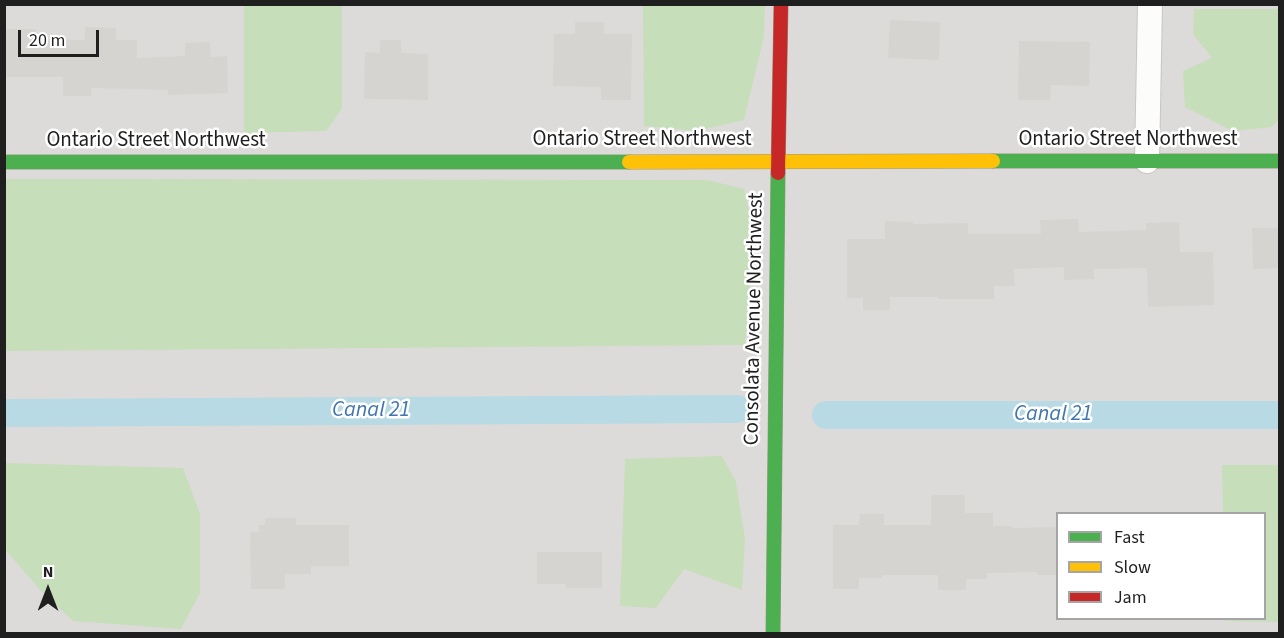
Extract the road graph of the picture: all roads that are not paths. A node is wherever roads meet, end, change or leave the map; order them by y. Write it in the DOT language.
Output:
graph roads {
  1 [pos="781,4"];
  2 [pos="1150,4"];
  3 [pos="778,161"];
  4 [pos="1147,161"];
  5 [pos="1280,161"];
  6 [pos="4,162"];
  7 [pos="773,633"];
  1 -- 3 [label="street, Consolata Avenue Northwest"];
  2 -- 4 [label="street"];
  3 -- 4 [label="street, Ontario Street Northwest"];
  3 -- 6 [label="street, Ontario Street Northwest"];
  3 -- 7 [label="street, Consolata Avenue Northwest"];
  4 -- 5 [label="street, Ontario Street Northwest"];
}
